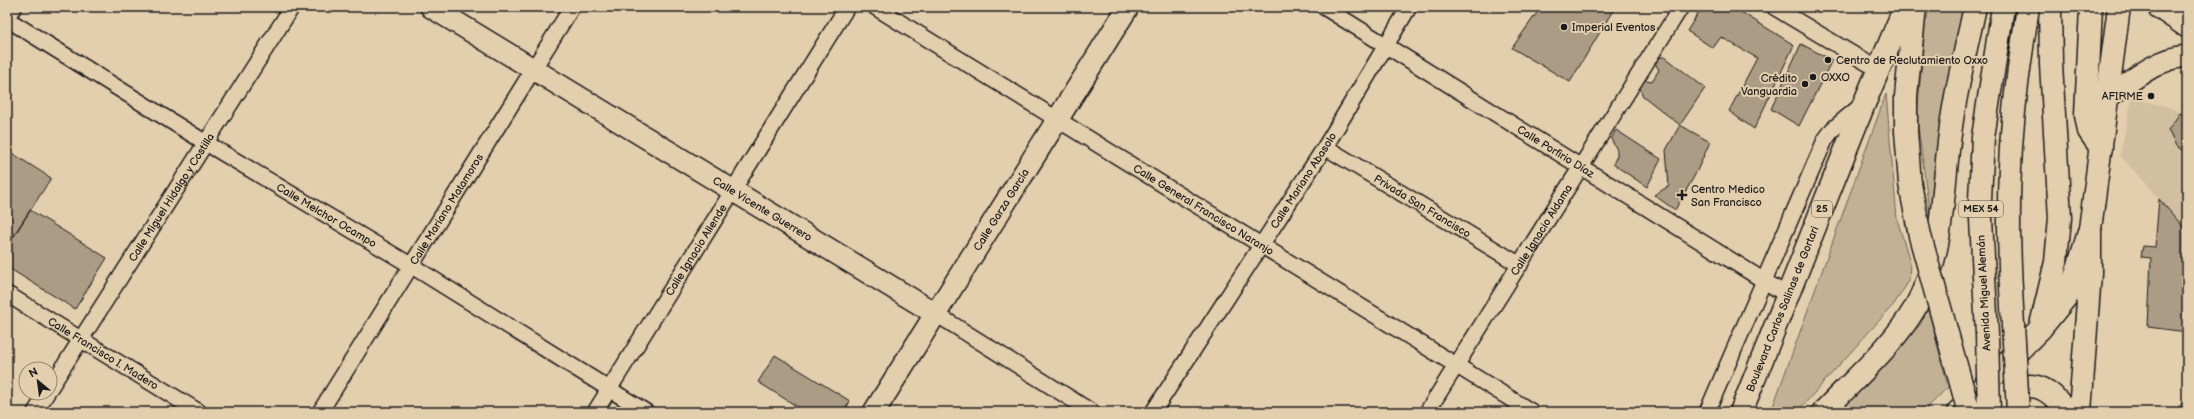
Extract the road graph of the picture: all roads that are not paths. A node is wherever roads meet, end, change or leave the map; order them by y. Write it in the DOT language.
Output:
graph roads {
  1 [pos="14,7"];
  2 [pos="292,7"];
  3 [pos="431,7"];
  4 [pos="572,7"];
  5 [pos="848,7"];
  6 [pos="875,7"];
  7 [pos="1128,7"];
  8 [pos="1324,7"];
  9 [pos="1409,7"];
  10 [pos="1681,7"];
  11 [pos="1774,7"];
  12 [pos="1905,7"];
  13 [pos="1915,7"];
  14 [pos="1975,7"];
  15 [pos="2003,7"];
  16 [pos="2028,7"];
  17 [pos="2050,7"];
  18 [pos="2091,7"];
  19 [pos="2119,7"];
  20 [pos="2158,7"];
  21 [pos="7,19"];
  22 [pos="2187,27"];
  23 [pos="1385,46"];
  24 [pos="2187,56"];
  25 [pos="533,70"];
  26 [pos="1879,70"];
  27 [pos="2108,97"];
  28 [pos="1864,104"];
  29 [pos="1058,118"];
  30 [pos="206,143"];
  31 [pos="1325,147"];
  32 [pos="2101,148"];
  33 [pos="1580,167"];
  34 [pos="733,192"];
  35 [pos="2090,229"];
  36 [pos="1262,245"];
  37 [pos="1520,265"];
  38 [pos="412,266"];
  39 [pos="1764,281"];
  40 [pos="7,294"];
  41 [pos="1787,295"];
  42 [pos="936,314"];
  43 [pos="2040,330"];
  44 [pos="81,340"];
  45 [pos="1457,365"];
  46 [pos="58,376"];
  47 [pos="609,389"];
  48 [pos="42,401"];
  49 [pos="35,412"];
  50 [pos="199,412"];
  51 [pos="320,412"];
  52 [pos="595,412"];
  53 [pos="646,412"];
  54 [pos="874,412"];
  55 [pos="1092,412"];
  56 [pos="1153,412"];
  57 [pos="1427,412"];
  58 [pos="1532,412"];
  59 [pos="1707,412"];
  60 [pos="1741,412"];
  61 [pos="1823,412"];
  62 [pos="1958,412"];
  63 [pos="1969,412"];
  64 [pos="1985,412"];
  65 [pos="1989,412"];
  66 [pos="2018,412"];
  67 [pos="2066,412"];
  68 [pos="2080,412"];
  1 -- 21 [label="street"];
  2 -- 30 [label="street, Calle Miguel Hidalgo y Costilla"];
  3 -- 25 [label="street, Calle Vicente Guerrero"];
  4 -- 25 [label="street, Calle Mariano Matamoros"];
  5 -- 34 [label="street, Calle Ignacio Allende"];
  6 -- 29 [label="street, Calle General Francisco Naranjo"];
  7 -- 29 [label="street, Calle Garza García"];
  8 -- 23 [label="street, Calle Porfirio Díaz"];
  9 -- 23 [label="street, Calle Mariano Abasolo"];
  10 -- 33 [label="street, Calle Ignacio Aldama"];
  11 -- 26 [label="street"];
  12 -- 26 [label="main road, Boulevard Carlos Salinas de Gortari / 25"];
  13 -- 63 [label="main road, bridge"];
  14 -- 61 [label="main road"];
  15 -- 65 [label="main road, Avenida Miguel Alemán / MEX 54, bridge"];
  16 -- 66 [label="main road, MEX 54, bridge"];
  17 -- 43 [label="main road"];
  18 -- 32 [label="main road"];
  19 -- 27 [label="main road"];
  20 -- 22 [label="street"];
  21 -- 30 [label="street, Calle Melchor Ocampo"];
  23 -- 31 [label="street, Calle Mariano Abasolo"];
  23 -- 33 [label="street, Calle Porfirio Díaz"];
  24 -- 27 [label="street"];
  25 -- 34 [label="street, Calle Vicente Guerrero"];
  25 -- 38 [label="street, Calle Mariano Matamoros"];
  26 -- 28 [label="main road, Boulevard Carlos Salinas de Gortari / 25"];
  27 -- 32 [label="main road"];
  28 -- 39 [label="street"];
  28 -- 41 [label="main road, Boulevard Carlos Salinas de Gortari / 25"];
  29 -- 36 [label="street, Calle General Francisco Naranjo"];
  29 -- 42 [label="street, Calle Garza García"];
  30 -- 38 [label="street, Calle Melchor Ocampo"];
  30 -- 44 [label="street, Calle Miguel Hidalgo y Costilla"];
  31 -- 36 [label="street, Calle Mariano Abasolo"];
  31 -- 37 [label="street, Privada San Francisco"];
  32 -- 35 [label="main road"];
  33 -- 37 [label="street, Calle Ignacio Aldama"];
  33 -- 39 [label="street, Calle Porfirio Díaz"];
  34 -- 42 [label="street, Calle Vicente Guerrero"];
  34 -- 47 [label="street, Calle Ignacio Allende"];
  35 -- 43 [label="main road"];
  35 -- 68 [label="main road"];
  36 -- 45 [label="street, Calle General Francisco Naranjo"];
  36 -- 56 [label="street, Calle Mariano Abasolo"];
  37 -- 45 [label="street, Calle Ignacio Aldama"];
  38 -- 47 [label="street, Calle Melchor Ocampo"];
  38 -- 51 [label="street, Calle Mariano Matamoros"];
  39 -- 41 [label="street, Calle Porfirio Díaz"];
  39 -- 59 [label="street"];
  40 -- 44 [label="street, Calle Francisco I. Madero"];
  41 -- 60 [label="main road, Boulevard Carlos Salinas de Gortari / 25"];
  42 -- 54 [label="street, Calle Garza García"];
  42 -- 55 [label="street, Calle Vicente Guerrero"];
  43 -- 62 [label="main road"];
  44 -- 46 [label="street, Calle Miguel Hidalgo y Costilla"];
  44 -- 50 [label="street, Calle Francisco I. Madero"];
  45 -- 57 [label="street, Calle Ignacio Aldama"];
  45 -- 58 [label="street, Calle General Francisco Naranjo"];
  47 -- 52 [label="street, Calle Ignacio Allende"];
  47 -- 53 [label="street, Calle Melchor Ocampo"];
  48 -- 49 [label="street"];
  64 -- 67 [label="main road"];
}
